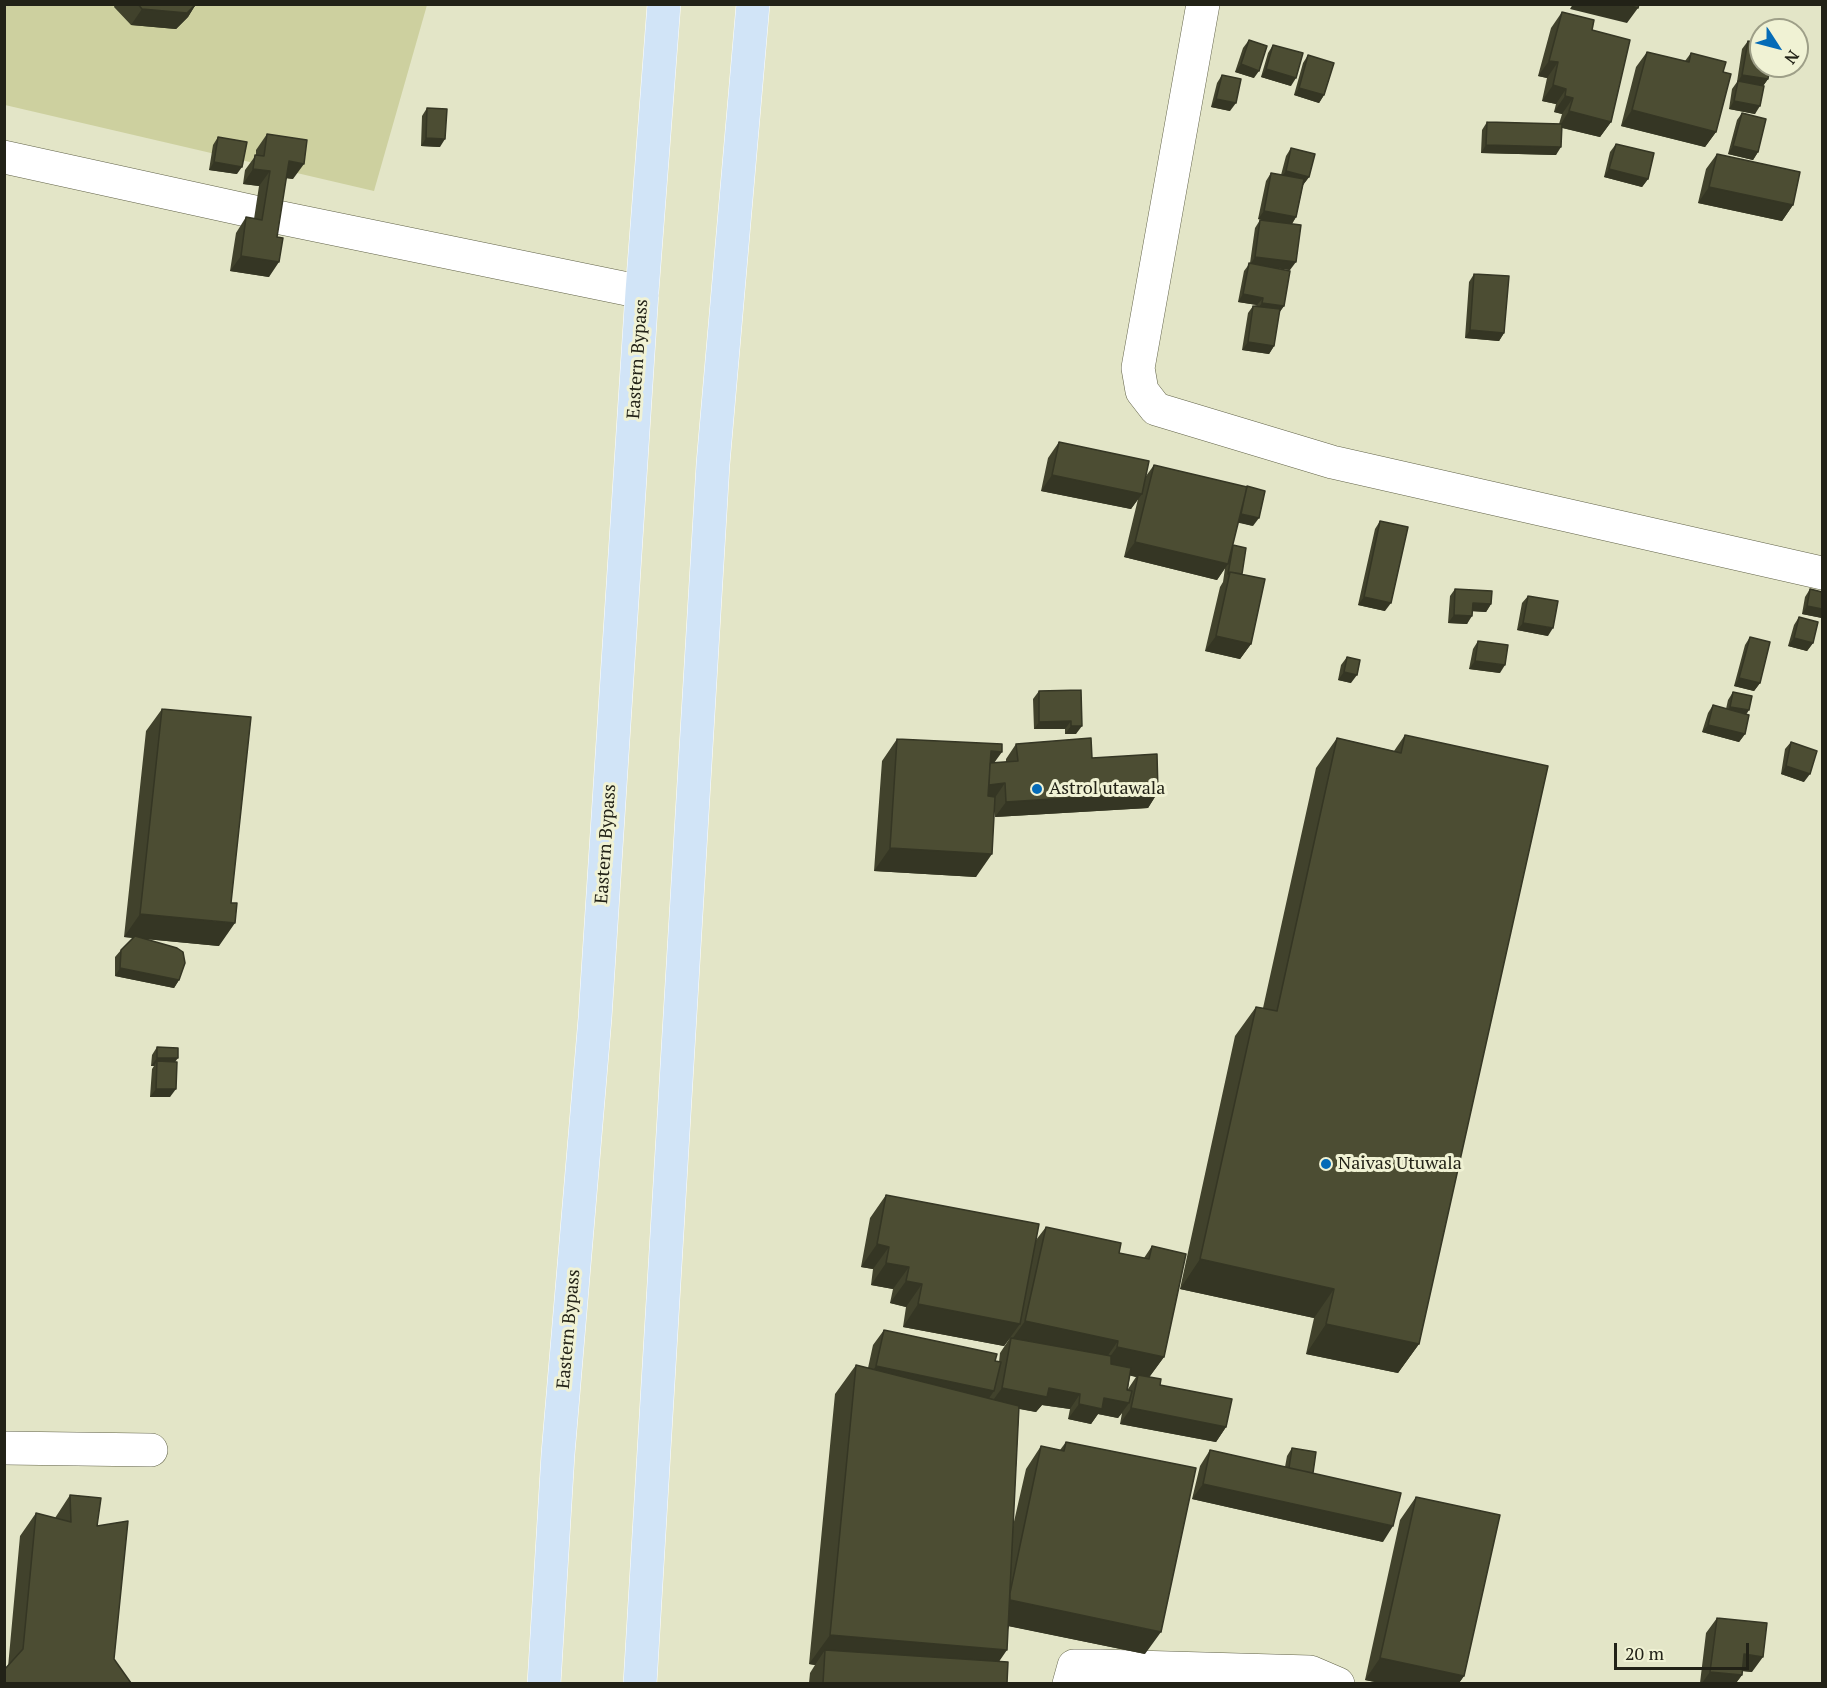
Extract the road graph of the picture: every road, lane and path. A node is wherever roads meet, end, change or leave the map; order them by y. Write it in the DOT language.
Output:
graph roads {
  1 [pos="664,4"];
  2 [pos="753,4"];
  3 [pos="1203,4"];
  4 [pos="4,157"];
  5 [pos="642,292"];
  6 [pos="1822,573"];
  7 [pos="4,1448"];
  8 [pos="151,1450"];
  9 [pos="544,1683"];
  10 [pos="640,1683"];
  11 [pos="1069,1683"];
  12 [pos="1338,1683"];
  1 -- 5 [label="main road, Eastern Bypass"];
  2 -- 10 [label="main road"];
  3 -- 6 [label="street"];
  4 -- 5 [label="street"];
  5 -- 9 [label="main road, Eastern Bypass"];
  7 -- 8 [label="street"];
  11 -- 12 [label="street"];
}
